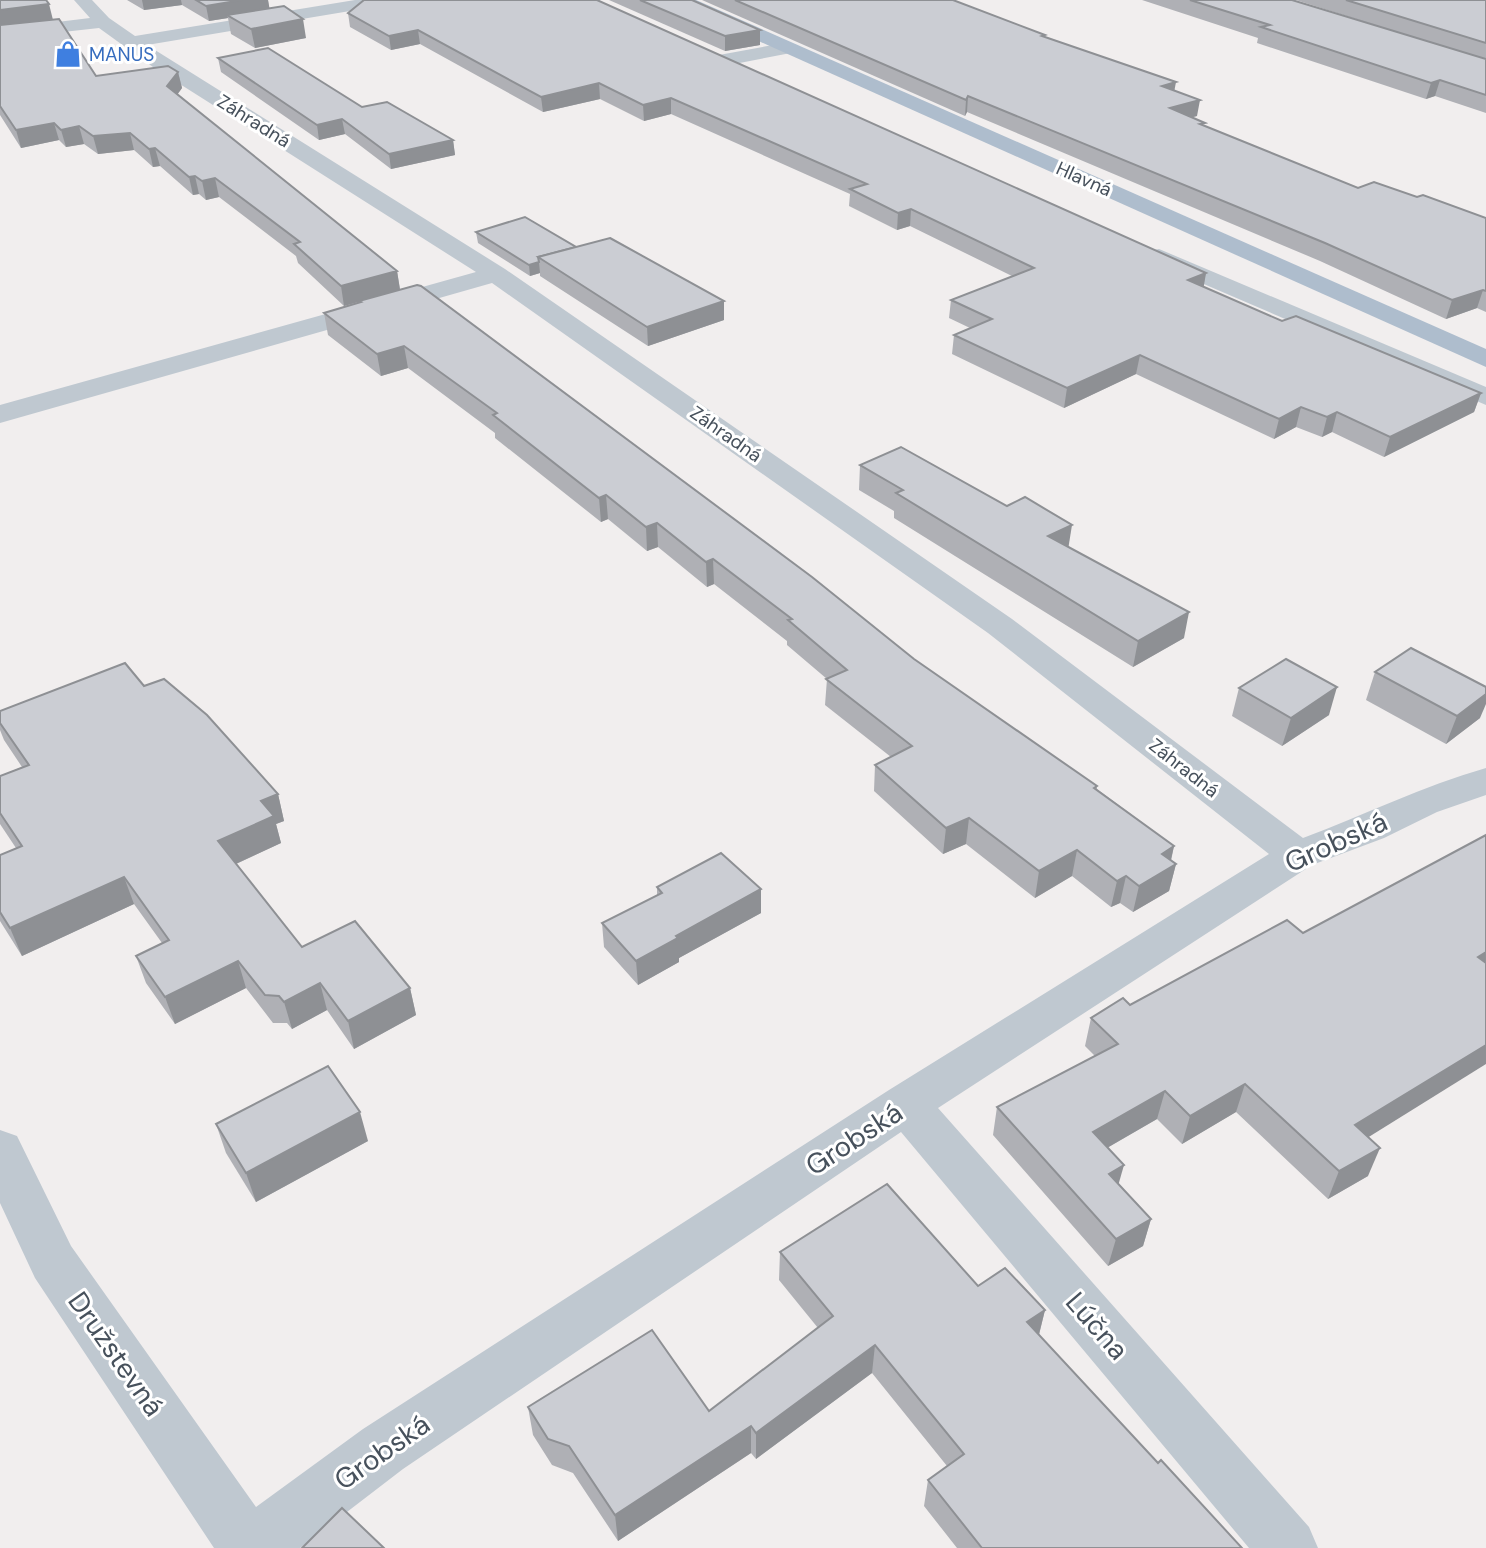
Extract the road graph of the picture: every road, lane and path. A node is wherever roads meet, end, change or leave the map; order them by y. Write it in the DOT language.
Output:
graph roads {
  1 [pos="83,0"];
  2 [pos="386,0"];
  3 [pos="682,0"];
  4 [pos="103,22"];
  5 [pos="0,34"];
  6 [pos="134,42"];
  7 [pos="789,48"];
  8 [pos="695,49"];
  9 [pos="719,61"];
  10 [pos="757,78"];
  11 [pos="1207,233"];
  12 [pos="496,274"];
  13 [pos="1486,359"];
  14 [pos="1486,397"];
  15 [pos="0,414"];
  16 [pos="1486,781"];
  17 [pos="1298,855"];
  18 [pos="906,1104"];
  19 [pos="0,1150"];
  20 [pos="250,1548"];
  21 [pos="1288,1548"];
  1 -- 4 [label="street, Záhradná"];
  2 -- 6 [label="street"];
  3 -- 7 [label="main road, Hlavná"];
  4 -- 5 [label="street"];
  4 -- 6 [label="street, Záhradná"];
  6 -- 12 [label="street, Záhradná"];
  7 -- 9 [label="street"];
  7 -- 11 [label="main road, Hlavná"];
  8 -- 9 [label="street"];
  9 -- 10 [label="street"];
  11 -- 13 [label="main road, Hlavná"];
  11 -- 14 [label="street"];
  12 -- 15 [label="street"];
  12 -- 17 [label="street, Záhradná"];
  16 -- 17 [label="street, Grobská"];
  17 -- 18 [label="street, Grobská"];
  18 -- 20 [label="street, Grobská"];
  18 -- 21 [label="street, Lúčna"];
  19 -- 20 [label="street, Družstevná"];
}
